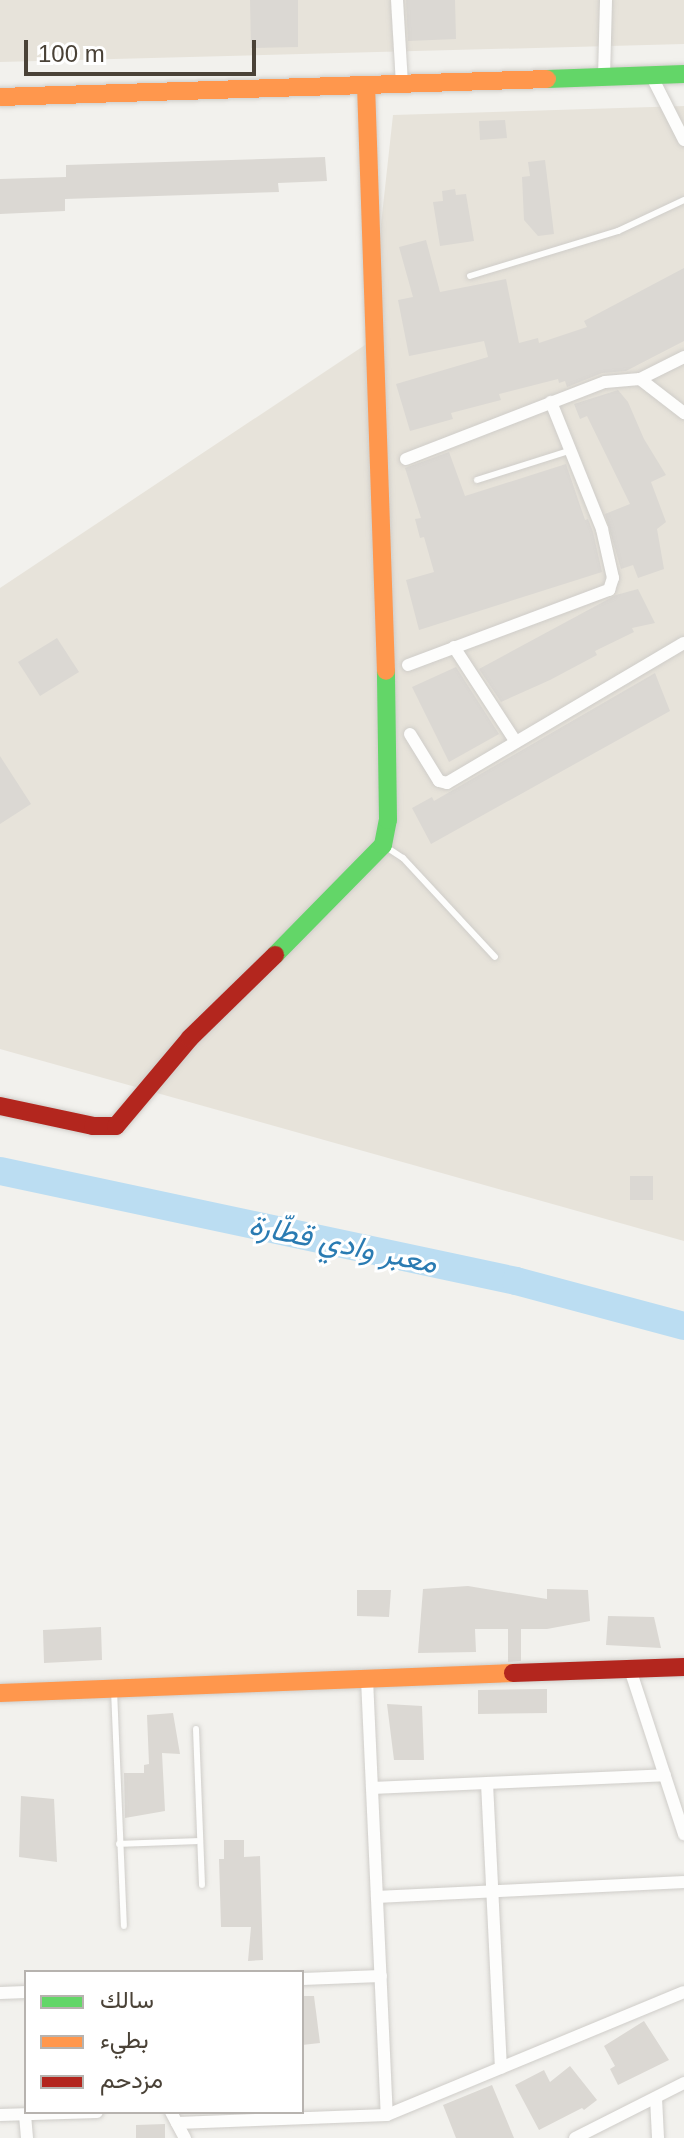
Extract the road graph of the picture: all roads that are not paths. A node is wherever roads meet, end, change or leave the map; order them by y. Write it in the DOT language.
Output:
graph roads {
  1 [pos="397,0"];
  2 [pos="606,0"];
  3 [pos="684,74"];
  4 [pos="651,75"];
  5 [pos="604,77"];
  6 [pos="402,84"];
  7 [pos="366,85"];
  8 [pos="0,97"];
  9 [pos="684,140"];
  10 [pos="684,200"];
  11 [pos="470,276"];
  12 [pos="684,357"];
  13 [pos="640,379"];
  14 [pos="551,402"];
  15 [pos="684,413"];
  16 [pos="569,451"];
  17 [pos="406,459"];
  18 [pos="477,480"];
  19 [pos="684,643"];
  20 [pos="454,647"];
  21 [pos="408,665"];
  22 [pos="410,734"];
  23 [pos="516,742"];
  24 [pos="383,845"];
  25 [pos="495,957"];
  26 [pos="0,1106"];
  27 [pos="684,1667"];
  28 [pos="630,1669"];
  29 [pos="367,1679"];
  30 [pos="114,1689"];
  31 [pos="0,1693"];
  32 [pos="196,1729"];
  33 [pos="665,1775"];
  34 [pos="487,1783"];
  35 [pos="372,1788"];
  36 [pos="684,1834"];
  37 [pos="197,1841"];
  38 [pos="119,1844"];
  39 [pos="684,1882"];
  40 [pos="202,1885"];
  41 [pos="494,1891"];
  42 [pos="377,1897"];
  43 [pos="124,1926"];
  44 [pos="381,1976"];
  45 [pos="304,1979"];
  46 [pos="24,1992"];
  47 [pos="684,1992"];
  48 [pos="0,1993"];
  49 [pos="501,2068"];
  50 [pos="684,2083"];
  51 [pos="656,2098"];
  52 [pos="49,2114"];
  53 [pos="0,2115"];
  54 [pos="25,2115"];
  55 [pos="387,2115"];
  56 [pos="174,2117"];
  57 [pos="27,2138"];
  58 [pos="185,2138"];
  59 [pos="575,2138"];
  60 [pos="658,2138"];
  1 -- 6 [label="street"];
  2 -- 5 [label="street"];
  3 -- 4 [label="street"];
  4 -- 5 [label="street"];
  4 -- 9 [label="street"];
  5 -- 6 [label="street"];
  6 -- 7 [label="street"];
  7 -- 8 [label="street"];
  7 -- 24 [label="street"];
  10 -- 11 [label="lane"];
  12 -- 13 [label="street"];
  13 -- 14 [label="street"];
  13 -- 15 [label="street"];
  14 -- 16 [label="street"];
  14 -- 17 [label="street"];
  16 -- 18 [label="lane"];
  16 -- 20 [label="street"];
  19 -- 23 [label="street"];
  20 -- 21 [label="street"];
  20 -- 23 [label="street"];
  22 -- 23 [label="street"];
  24 -- 25 [label="lane"];
  24 -- 26 [label="street"];
  27 -- 28 [label="street"];
  28 -- 29 [label="street"];
  28 -- 33 [label="street"];
  29 -- 30 [label="street"];
  29 -- 35 [label="street"];
  30 -- 31 [label="street"];
  30 -- 38 [label="lane"];
  32 -- 37 [label="lane"];
  33 -- 34 [label="street"];
  33 -- 36 [label="street"];
  34 -- 35 [label="street"];
  34 -- 41 [label="street"];
  35 -- 42 [label="street"];
  37 -- 38 [label="lane"];
  37 -- 40 [label="lane"];
  38 -- 43 [label="lane"];
  39 -- 41 [label="street"];
  41 -- 42 [label="street"];
  41 -- 49 [label="street"];
  42 -- 44 [label="street"];
  44 -- 45 [label="street"];
  44 -- 55 [label="street"];
  46 -- 48 [label="street"];
  47 -- 49 [label="street"];
  49 -- 55 [label="street"];
  50 -- 51 [label="street"];
  51 -- 59 [label="street"];
  51 -- 60 [label="street"];
  52 -- 54 [label="street"];
  53 -- 54 [label="street"];
  54 -- 57 [label="street"];
  55 -- 56 [label="street"];
  56 -- 58 [label="street"];
}
